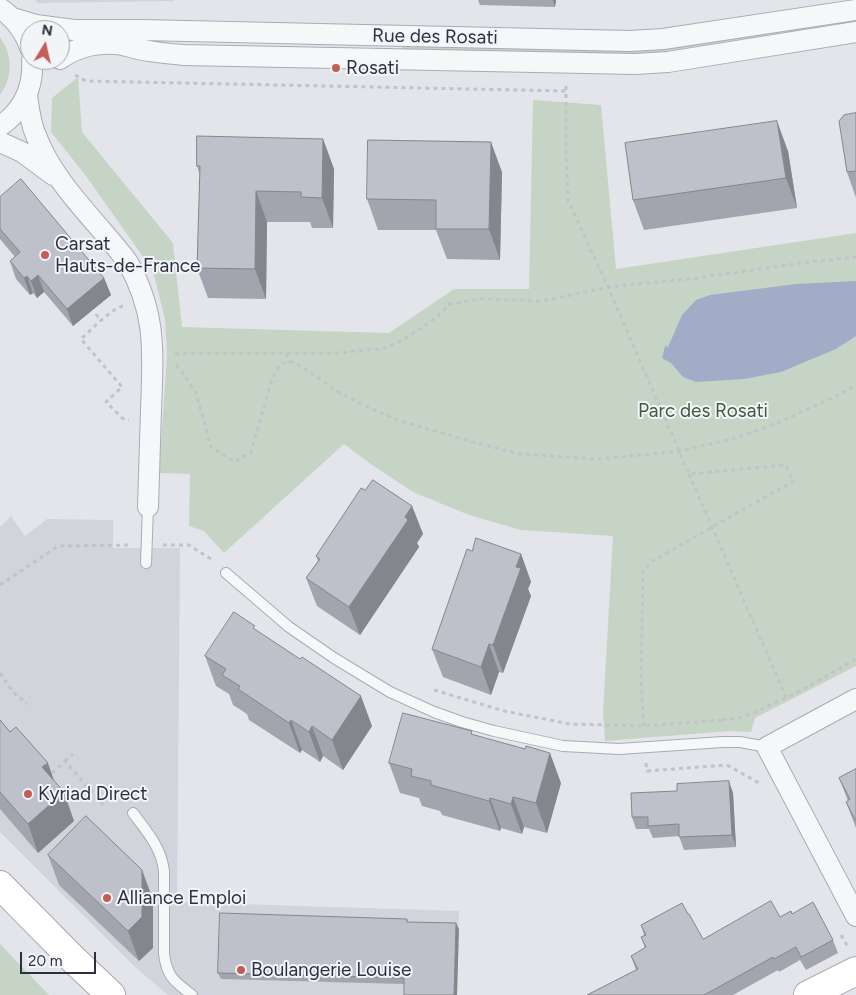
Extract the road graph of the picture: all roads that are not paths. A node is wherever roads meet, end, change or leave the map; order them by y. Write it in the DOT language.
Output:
graph roads {
  1 [pos="5,10"];
  2 [pos="856,10"];
  3 [pos="20,28"];
  4 [pos="856,32"];
  5 [pos="70,53"];
  6 [pos="32,70"];
  7 [pos="47,70"];
  8 [pos="28,92"];
  9 [pos="0,126"];
  10 [pos="0,142"];
  11 [pos="60,181"];
  12 [pos="148,507"];
  13 [pos="146,563"];
  14 [pos="226,573"];
  15 [pos="856,699"];
  16 [pos="767,747"];
  17 [pos="134,813"];
  18 [pos="0,885"];
  19 [pos="856,916"];
  20 [pos="856,970"];
  21 [pos="111,995"];
  22 [pos="192,995"];
  23 [pos="808,995"];
  1 -- 2 [label="street, Rue des Rosati"];
  1 -- 3 [label="street"];
  4 -- 5 [label="street, Rue des Rosati"];
  6 -- 8 [label="street"];
  7 -- 8 [label="street, Rue des Rosati"];
  8 -- 9 [label="street, Rue des Rosati"];
  8 -- 11 [label="street"];
  10 -- 11 [label="street"];
  11 -- 12 [label="street"];
  12 -- 13 [label="lane"];
  14 -- 16 [label="lane"];
  15 -- 16 [label="street"];
  16 -- 19 [label="street"];
  17 -- 22 [label="lane"];
  18 -- 21 [label="main road"];
  20 -- 23 [label="main road"];
}
